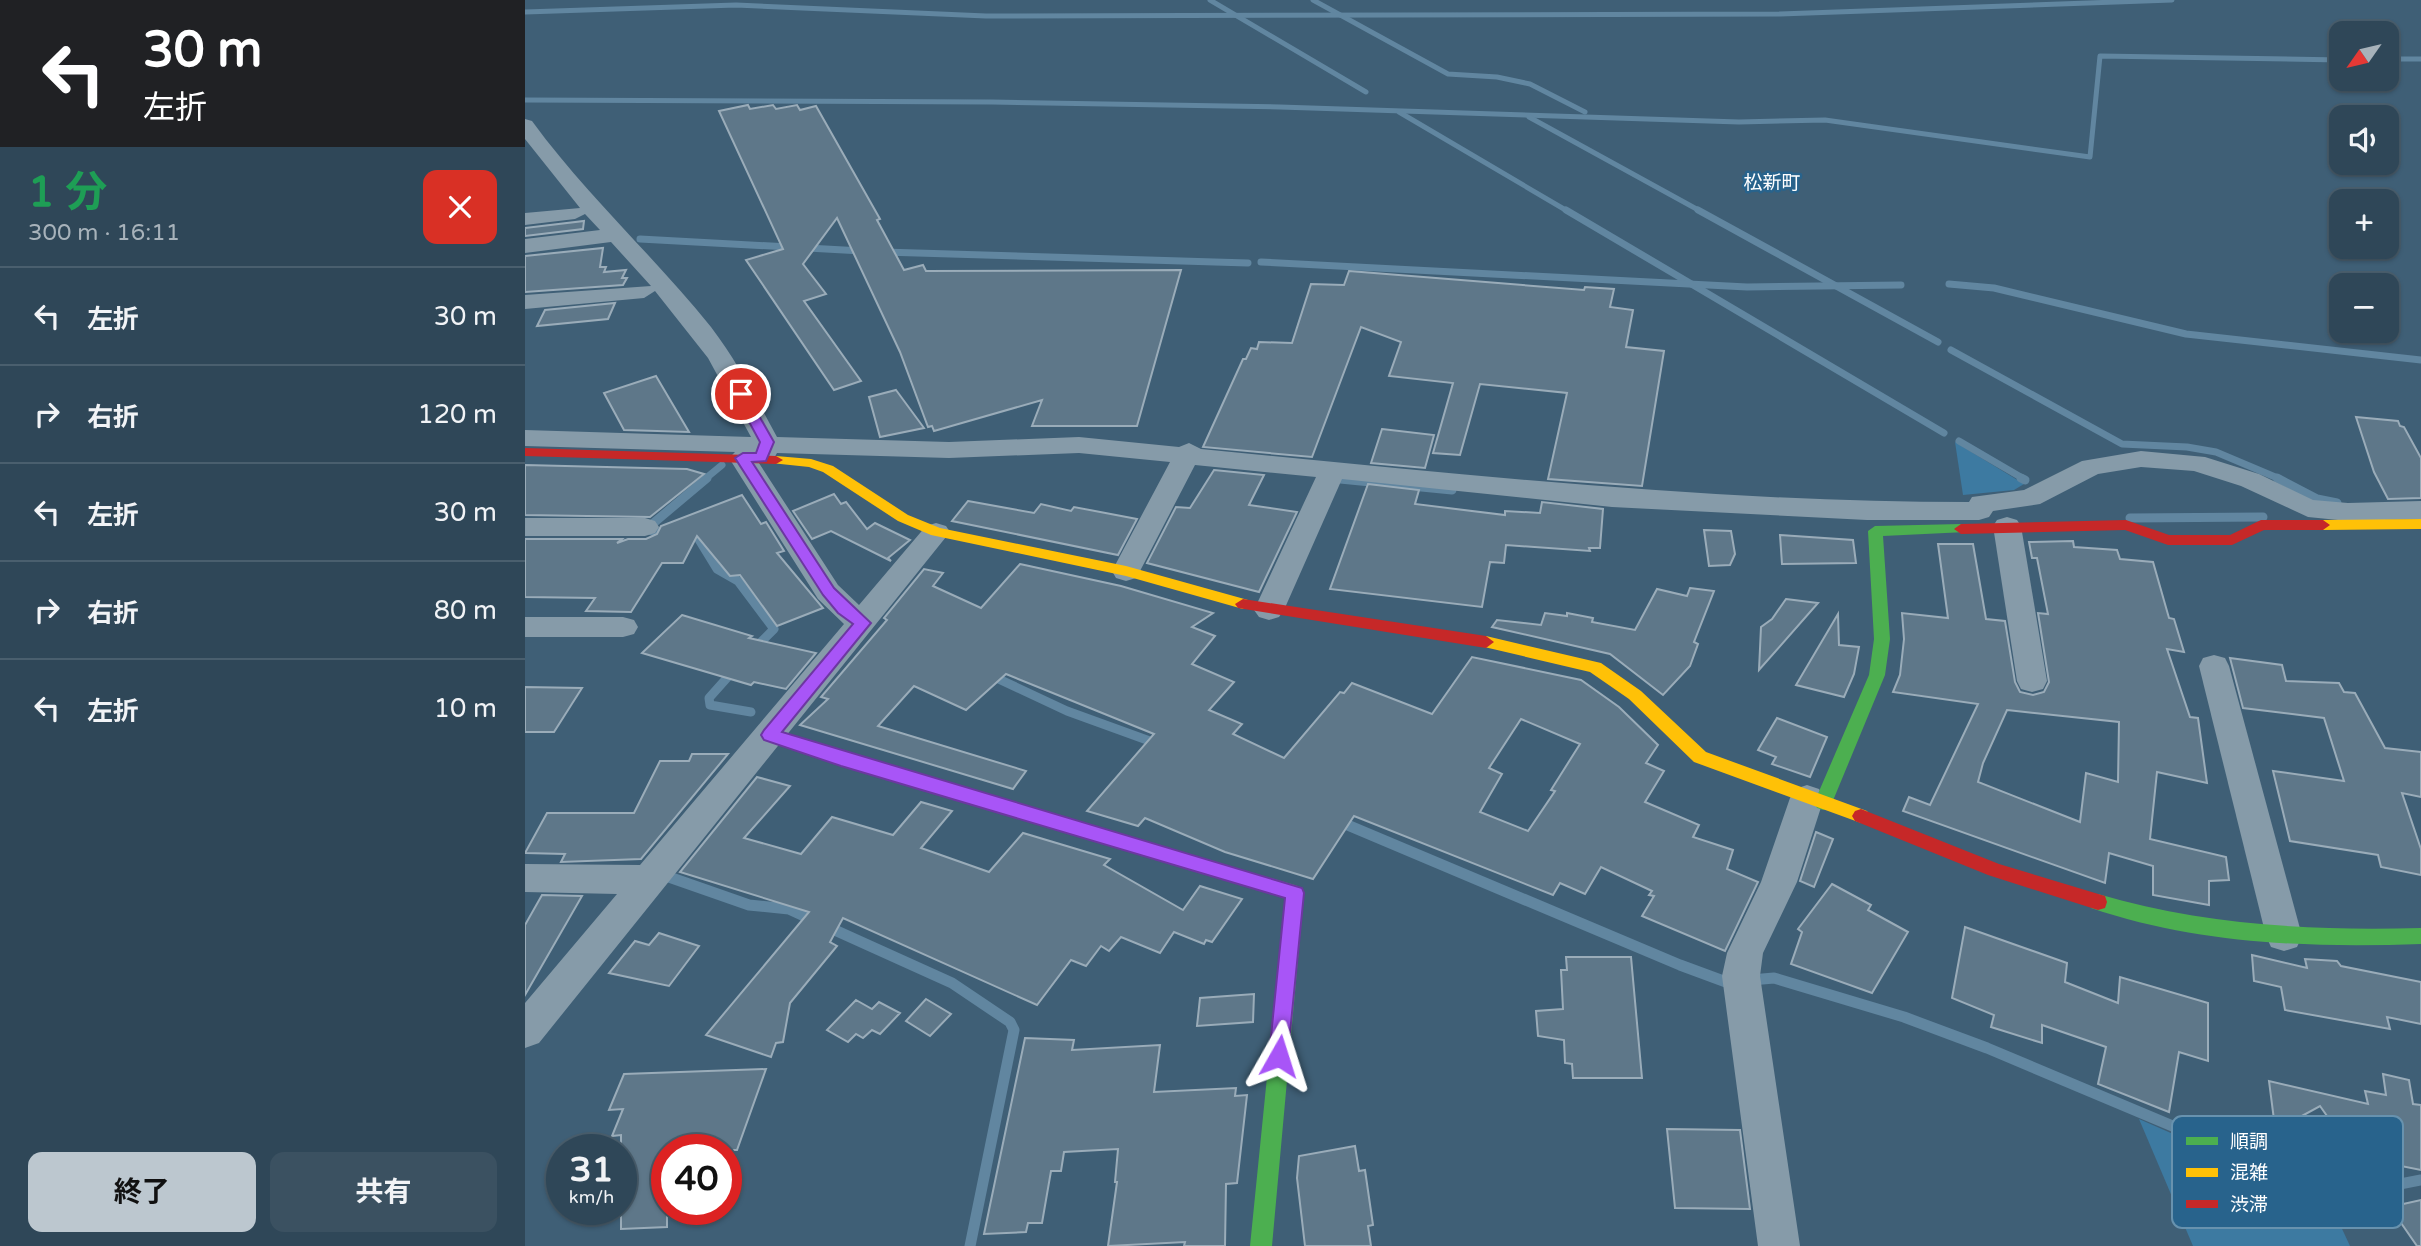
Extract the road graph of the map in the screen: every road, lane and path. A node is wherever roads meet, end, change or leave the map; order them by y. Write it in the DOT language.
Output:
graph roads {
  1 [pos="525,125"];
  2 [pos="575,213"];
  3 [pos="525,219"];
  4 [pos="611,236"];
  5 [pos="525,246"];
  6 [pos="644,291"];
  7 [pos="525,302"];
  8 [pos="525,438"];
  9 [pos="525,452"];
  10 [pos="760,452"];
  11 [pos="1186,458"];
  12 [pos="1330,477"];
  13 [pos="2421,510"];
  14 [pos="2421,524"];
  15 [pos="2007,526"];
  16 [pos="525,527"];
  17 [pos="645,527"];
  18 [pos="1875,531"];
  19 [pos="936,532"];
  20 [pos="1126,571"];
  21 [pos="1269,610"];
  22 [pos="863,623"];
  23 [pos="525,627"];
  24 [pos="623,627"];
  25 [pos="2214,666"];
  26 [pos="2032,681"];
  27 [pos="770,735"];
  28 [pos="1815,800"];
  29 [pos="525,878"];
  30 [pos="650,880"];
  31 [pos="2284,936"];
  32 [pos="2421,936"];
  33 [pos="525,1031"];
  34 [pos="1261,1246"];
  35 [pos="1779,1246"];
  1 -- 4 [label="street"];
  2 -- 3 [label="street"];
  4 -- 5 [label="street"];
  4 -- 10 [label="street"];
  6 -- 7 [label="street"];
  8 -- 10 [label="street"];
  9 -- 10 [label="street"];
  10 -- 11 [label="street"];
  10 -- 19 [label="street"];
  10 -- 22 [label="street"];
  11 -- 12 [label="street"];
  11 -- 20 [label="street"];
  12 -- 13 [label="street"];
  12 -- 18 [label="street"];
  12 -- 21 [label="street"];
  14 -- 15 [label="street"];
  15 -- 18 [label="street"];
  15 -- 26 [label="street"];
  16 -- 17 [label="street"];
  18 -- 28 [label="street"];
  19 -- 20 [label="street"];
  19 -- 22 [label="street"];
  20 -- 21 [label="street"];
  21 -- 28 [label="street"];
  22 -- 27 [label="street"];
  23 -- 24 [label="street"];
  25 -- 31 [label="street"];
  27 -- 30 [label="street"];
  27 -- 34 [label="street"];
  28 -- 31 [label="street"];
  28 -- 35 [label="street"];
  29 -- 30 [label="street"];
  30 -- 33 [label="street"];
  31 -- 32 [label="street"];
}
